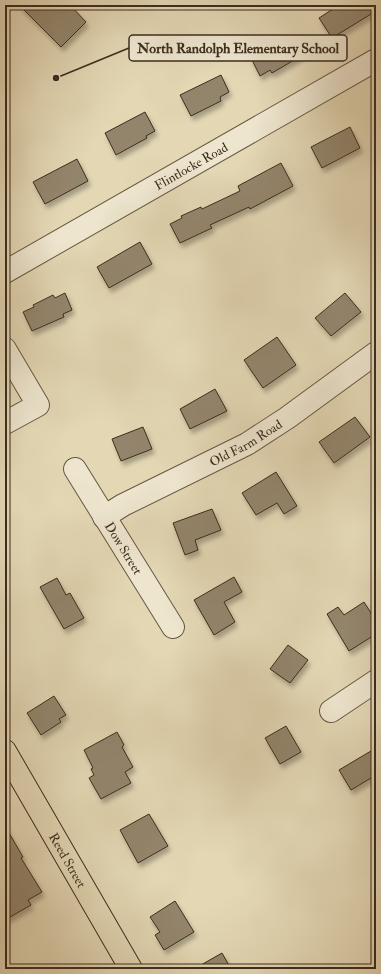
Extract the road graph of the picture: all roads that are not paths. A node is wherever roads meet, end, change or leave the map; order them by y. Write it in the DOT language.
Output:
graph roads {
  1 [pos="376,60"];
  2 [pos="5,272"];
  3 [pos="5,349"];
  4 [pos="376,353"];
  5 [pos="5,423"];
  6 [pos="75,469"];
  7 [pos="104,517"];
  8 [pos="173,627"];
  9 [pos="376,681"];
  10 [pos="331,711"];
  11 [pos="5,751"];
  12 [pos="132,969"];
  1 -- 2 [label="street, Flintlocke Road"];
  3 -- 5 [label="street"];
  4 -- 7 [label="street, Old Farm Road"];
  6 -- 7 [label="street, Dow Street"];
  7 -- 8 [label="street, Dow Street"];
  9 -- 10 [label="street"];
  11 -- 12 [label="main road, Reed Street"];
}
